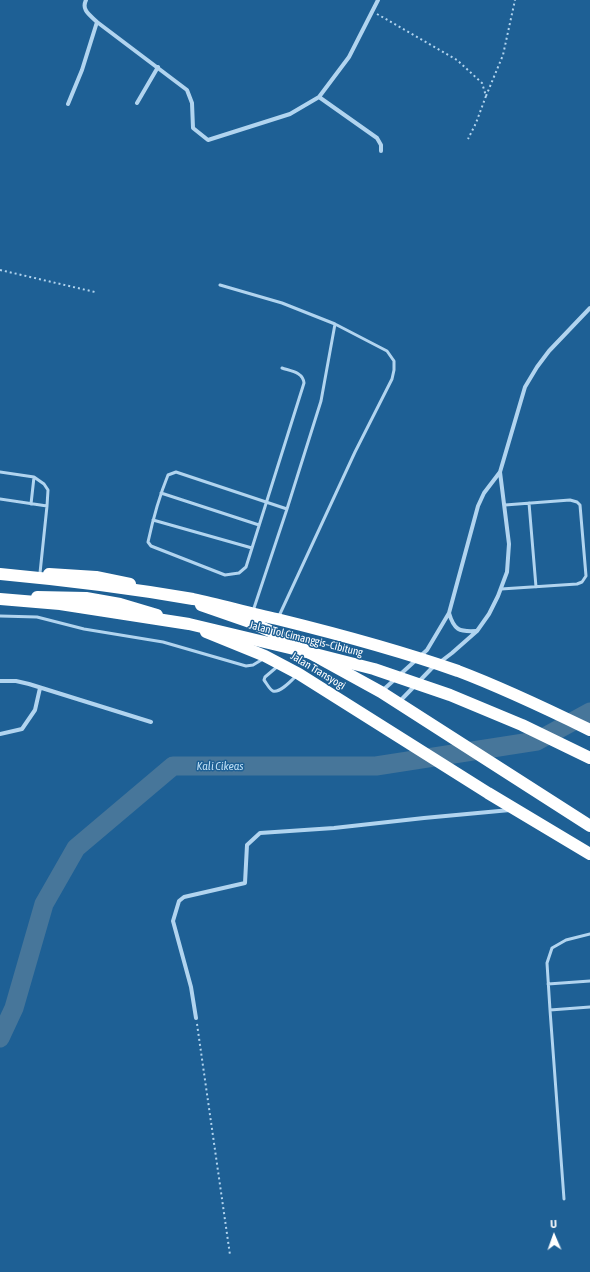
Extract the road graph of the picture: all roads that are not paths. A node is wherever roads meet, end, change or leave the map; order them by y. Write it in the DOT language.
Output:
graph roads {
  1 [pos="86,0"];
  2 [pos="378,0"];
  3 [pos="96,22"];
  4 [pos="158,68"];
  5 [pos="319,97"];
  6 [pos="137,103"];
  7 [pos="68,104"];
  8 [pos="381,151"];
  9 [pos="220,285"];
  10 [pos="590,308"];
  11 [pos="336,324"];
  12 [pos="282,368"];
  13 [pos="0,472"];
  14 [pos="500,472"];
  15 [pos="34,477"];
  16 [pos="160,493"];
  17 [pos="0,499"];
  18 [pos="267,502"];
  19 [pos="529,503"];
  20 [pos="31,504"];
  21 [pos="505,505"];
  22 [pos="47,506"];
  23 [pos="287,509"];
  24 [pos="153,520"];
  25 [pos="259,525"];
  26 [pos="252,548"];
  27 [pos="0,570"];
  28 [pos="40,573"];
  29 [pos="0,574"];
  30 [pos="536,587"];
  31 [pos="501,589"];
  32 [pos="0,598"];
  33 [pos="449,613"];
  34 [pos="0,616"];
  35 [pos="250,622"];
  36 [pos="477,631"];
  37 [pos="272,632"];
  38 [pos="265,656"];
  39 [pos="281,663"];
  40 [pos="299,674"];
  41 [pos="0,681"];
  42 [pos="40,688"];
  43 [pos="381,692"];
  44 [pos="398,703"];
  45 [pos="152,722"];
  46 [pos="590,730"];
  47 [pos="0,734"];
  48 [pos="590,758"];
  49 [pos="515,809"];
  50 [pos="590,826"];
  51 [pos="590,854"];
  52 [pos="590,934"];
  53 [pos="590,981"];
  54 [pos="548,984"];
  55 [pos="590,1007"];
  56 [pos="550,1010"];
  57 [pos="196,1018"];
  58 [pos="564,1199"];
  1 -- 3 [label="street"];
  2 -- 5 [label="street"];
  3 -- 4 [label="street"];
  3 -- 7 [label="street"];
  4 -- 5 [label="street"];
  4 -- 6 [label="street"];
  5 -- 8 [label="street"];
  9 -- 11 [label="lane"];
  10 -- 14 [label="street"];
  11 -- 23 [label="lane"];
  11 -- 37 [label="lane"];
  12 -- 18 [label="lane"];
  13 -- 15 [label="lane"];
  14 -- 21 [label="street"];
  14 -- 33 [label="street"];
  15 -- 20 [label="lane"];
  15 -- 22 [label="lane"];
  16 -- 18 [label="lane"];
  16 -- 24 [label="lane"];
  16 -- 25 [label="lane"];
  17 -- 20 [label="lane"];
  18 -- 23 [label="lane"];
  18 -- 25 [label="lane"];
  19 -- 21 [label="lane"];
  19 -- 30 [label="lane"];
  19 -- 30 [label="lane"];
  20 -- 22 [label="lane"];
  21 -- 31 [label="street"];
  22 -- 28 [label="lane"];
  23 -- 35 [label="lane"];
  24 -- 26 [label="lane"];
  24 -- 26 [label="lane"];
  25 -- 26 [label="lane"];
  27 -- 28 [label="highway, Jalan Transyogi"];
  28 -- 35 [label="highway, Jalan Transyogi"];
  29 -- 46 [label="highway, Jalan Tol Cimanggis–Cibitung, bridge"];
  30 -- 31 [label="lane"];
  31 -- 36 [label="street"];
  32 -- 38 [label="highway, Jalan Transyogi"];
  32 -- 48 [label="highway, Jalan Tol Cimanggis–Cibitung, bridge"];
  33 -- 36 [label="street"];
  33 -- 43 [label="street"];
  34 -- 38 [label="lane"];
  35 -- 37 [label="highway, Jalan Transyogi"];
  36 -- 44 [label="street"];
  37 -- 43 [label="highway, Jalan Transyogi"];
  38 -- 39 [label="highway, Jalan Transyogi"];
  39 -- 40 [label="highway, Jalan Transyogi"];
  39 -- 40 [label="lane"];
  40 -- 49 [label="highway, Jalan Transyogi"];
  41 -- 42 [label="street"];
  42 -- 45 [label="street"];
  42 -- 47 [label="street"];
  43 -- 44 [label="highway, Jalan Transyogi"];
  44 -- 50 [label="highway, Jalan Transyogi"];
  49 -- 51 [label="highway, Jalan Transyogi"];
  49 -- 57 [label="street"];
  52 -- 54 [label="lane"];
  53 -- 54 [label="lane"];
  54 -- 56 [label="lane"];
  55 -- 56 [label="lane"];
  56 -- 58 [label="lane"];
}
